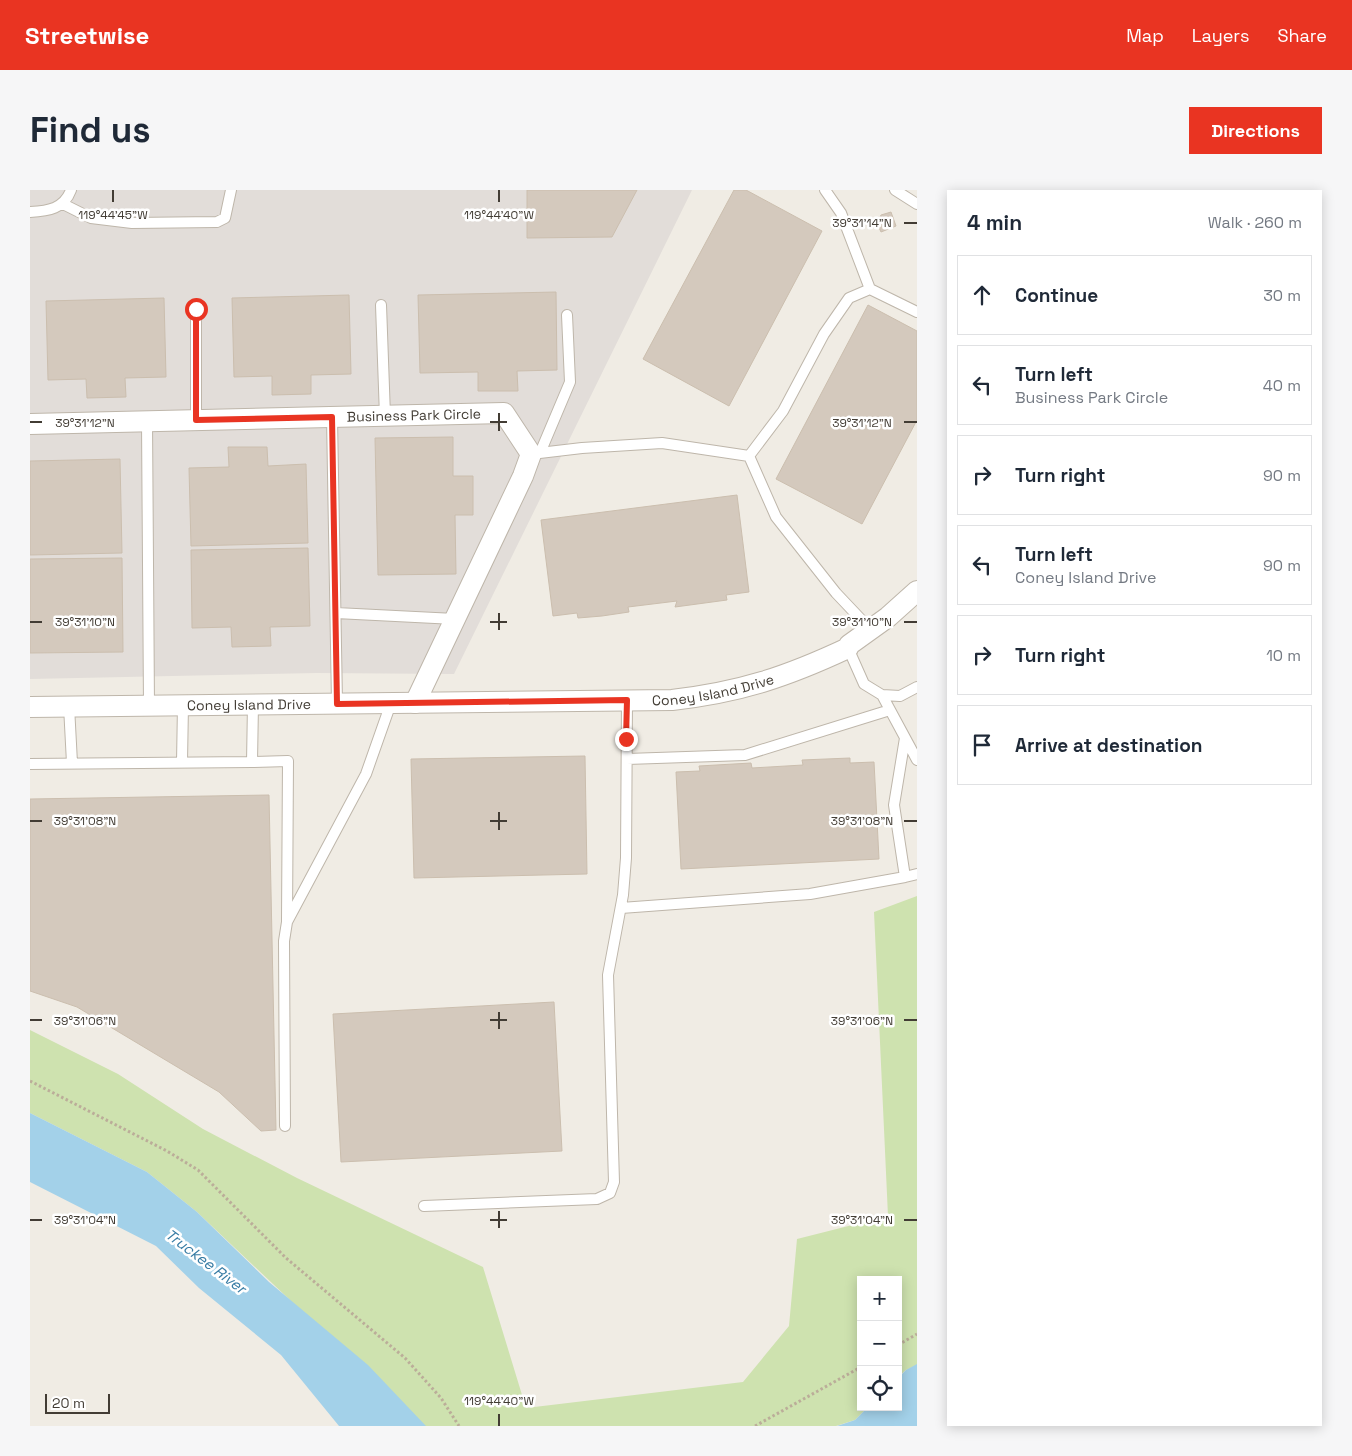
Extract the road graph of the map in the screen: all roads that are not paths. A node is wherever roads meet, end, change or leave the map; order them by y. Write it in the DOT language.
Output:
graph roads {
  1 [pos="71,190"];
  2 [pos="231,190"];
  3 [pos="825,190"];
  4 [pos="896,190"];
  5 [pos="63,204"];
  6 [pos="917,204"];
  7 [pos="30,212"];
  8 [pos="870,289"];
  9 [pos="381,305"];
  10 [pos="196,309"];
  11 [pos="917,312"];
  12 [pos="566,315"];
  13 [pos="385,416"];
  14 [pos="332,417"];
  15 [pos="196,420"];
  16 [pos="147,421"];
  17 [pos="30,424"];
  18 [pos="535,454"];
  19 [pos="749,456"];
  20 [pos="917,591"];
  21 [pos="336,613"];
  22 [pos="455,619"];
  23 [pos="871,630"];
  24 [pos="848,648"];
  25 [pos="917,687"];
  26 [pos="882,695"];
  27 [pos="627,700"];
  28 [pos="391,703"];
  29 [pos="415,703"];
  30 [pos="253,704"];
  31 [pos="337,704"];
  32 [pos="183,705"];
  33 [pos="69,706"];
  34 [pos="149,706"];
  35 [pos="30,707"];
  36 [pos="890,710"];
  37 [pos="905,738"];
  38 [pos="627,760"];
  39 [pos="917,760"];
  40 [pos="182,762"];
  41 [pos="252,762"];
  42 [pos="72,763"];
  43 [pos="30,764"];
  44 [pos="917,874"];
  45 [pos="905,877"];
  46 [pos="621,908"];
  47 [pos="287,922"];
  48 [pos="285,1126"];
  49 [pos="424,1206"];
  1 -- 5 [label="lane"];
  2 -- 5 [label="lane"];
  3 -- 8 [label="lane"];
  4 -- 6 [label="lane"];
  5 -- 7 [label="lane"];
  8 -- 11 [label="lane"];
  8 -- 19 [label="lane"];
  9 -- 13 [label="lane"];
  10 -- 15 [label="lane"];
  12 -- 18 [label="lane"];
  13 -- 14 [label="street, Business Park Circle"];
  13 -- 18 [label="street, Business Park Circle"];
  14 -- 15 [label="street, Business Park Circle"];
  14 -- 21 [label="lane"];
  15 -- 16 [label="street, Business Park Circle"];
  16 -- 17 [label="street, Business Park Circle"];
  16 -- 34 [label="lane"];
  18 -- 19 [label="lane"];
  18 -- 22 [label="street"];
  19 -- 23 [label="lane"];
  20 -- 23 [label="street, Coney Island Drive"];
  21 -- 22 [label="lane"];
  21 -- 31 [label="lane"];
  22 -- 29 [label="street"];
  23 -- 24 [label="street, Coney Island Drive"];
  24 -- 26 [label="lane"];
  24 -- 27 [label="street, Coney Island Drive"];
  25 -- 26 [label="lane"];
  26 -- 36 [label="lane"];
  27 -- 29 [label="street, Coney Island Drive"];
  27 -- 38 [label="lane"];
  28 -- 29 [label="street, Coney Island Drive"];
  28 -- 31 [label="street, Coney Island Drive"];
  28 -- 47 [label="lane"];
  30 -- 31 [label="street, Coney Island Drive"];
  30 -- 32 [label="street, Coney Island Drive"];
  30 -- 41 [label="lane"];
  32 -- 34 [label="street, Coney Island Drive"];
  32 -- 40 [label="lane"];
  33 -- 34 [label="street, Coney Island Drive"];
  33 -- 35 [label="street, Coney Island Drive"];
  33 -- 42 [label="lane"];
  36 -- 37 [label="lane"];
  36 -- 38 [label="lane"];
  37 -- 39 [label="lane"];
  37 -- 45 [label="lane"];
  38 -- 46 [label="lane"];
  40 -- 41 [label="lane"];
  40 -- 42 [label="lane"];
  41 -- 47 [label="lane"];
  42 -- 43 [label="lane"];
  44 -- 45 [label="lane"];
  45 -- 46 [label="lane"];
  46 -- 49 [label="lane"];
  47 -- 48 [label="lane"];
}
